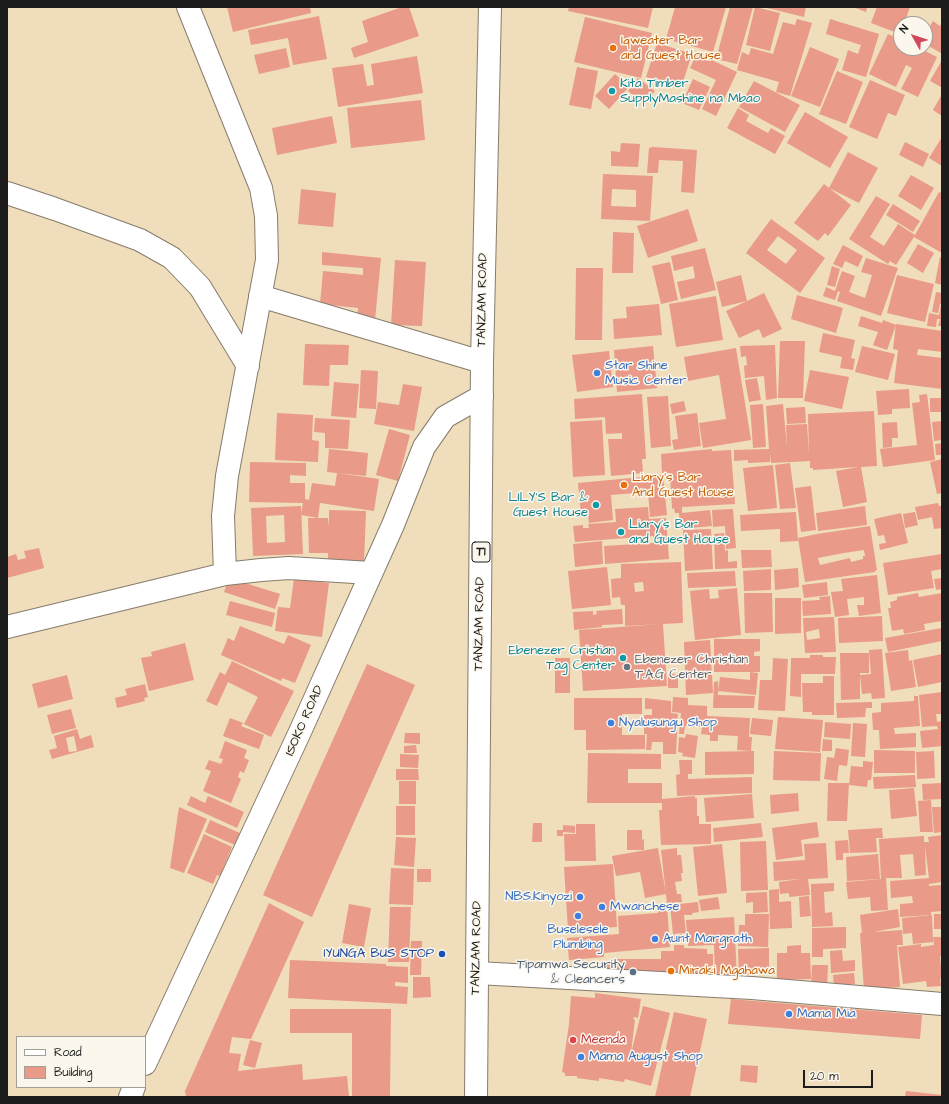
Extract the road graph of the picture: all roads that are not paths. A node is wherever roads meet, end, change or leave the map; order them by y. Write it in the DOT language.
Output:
graph roads {
  1 [pos="188,7"];
  2 [pos="490,7"];
  3 [pos="7,194"];
  4 [pos="260,296"];
  5 [pos="482,362"];
  6 [pos="248,366"];
  7 [pos="482,396"];
  8 [pos="371,573"];
  9 [pos="225,574"];
  10 [pos="7,627"];
  11 [pos="477,973"];
  12 [pos="942,1004"];
  13 [pos="146,1062"];
  14 [pos="476,1097"];
  1 -- 4 [label="main road"];
  2 -- 5 [label="main road, TANZAM ROAD / T1"];
  3 -- 6 [label="main road"];
  4 -- 5 [label="main road"];
  4 -- 6 [label="main road"];
  5 -- 7 [label="main road, TANZAM ROAD / T1"];
  6 -- 9 [label="main road"];
  7 -- 8 [label="main road, ISOKO ROAD"];
  7 -- 11 [label="main road, TANZAM ROAD / T1"];
  8 -- 9 [label="main road"];
  8 -- 13 [label="main road, ISOKO ROAD"];
  9 -- 10 [label="main road"];
  11 -- 12 [label="main road"];
  11 -- 14 [label="main road, TANZAM ROAD / T1"];
}
